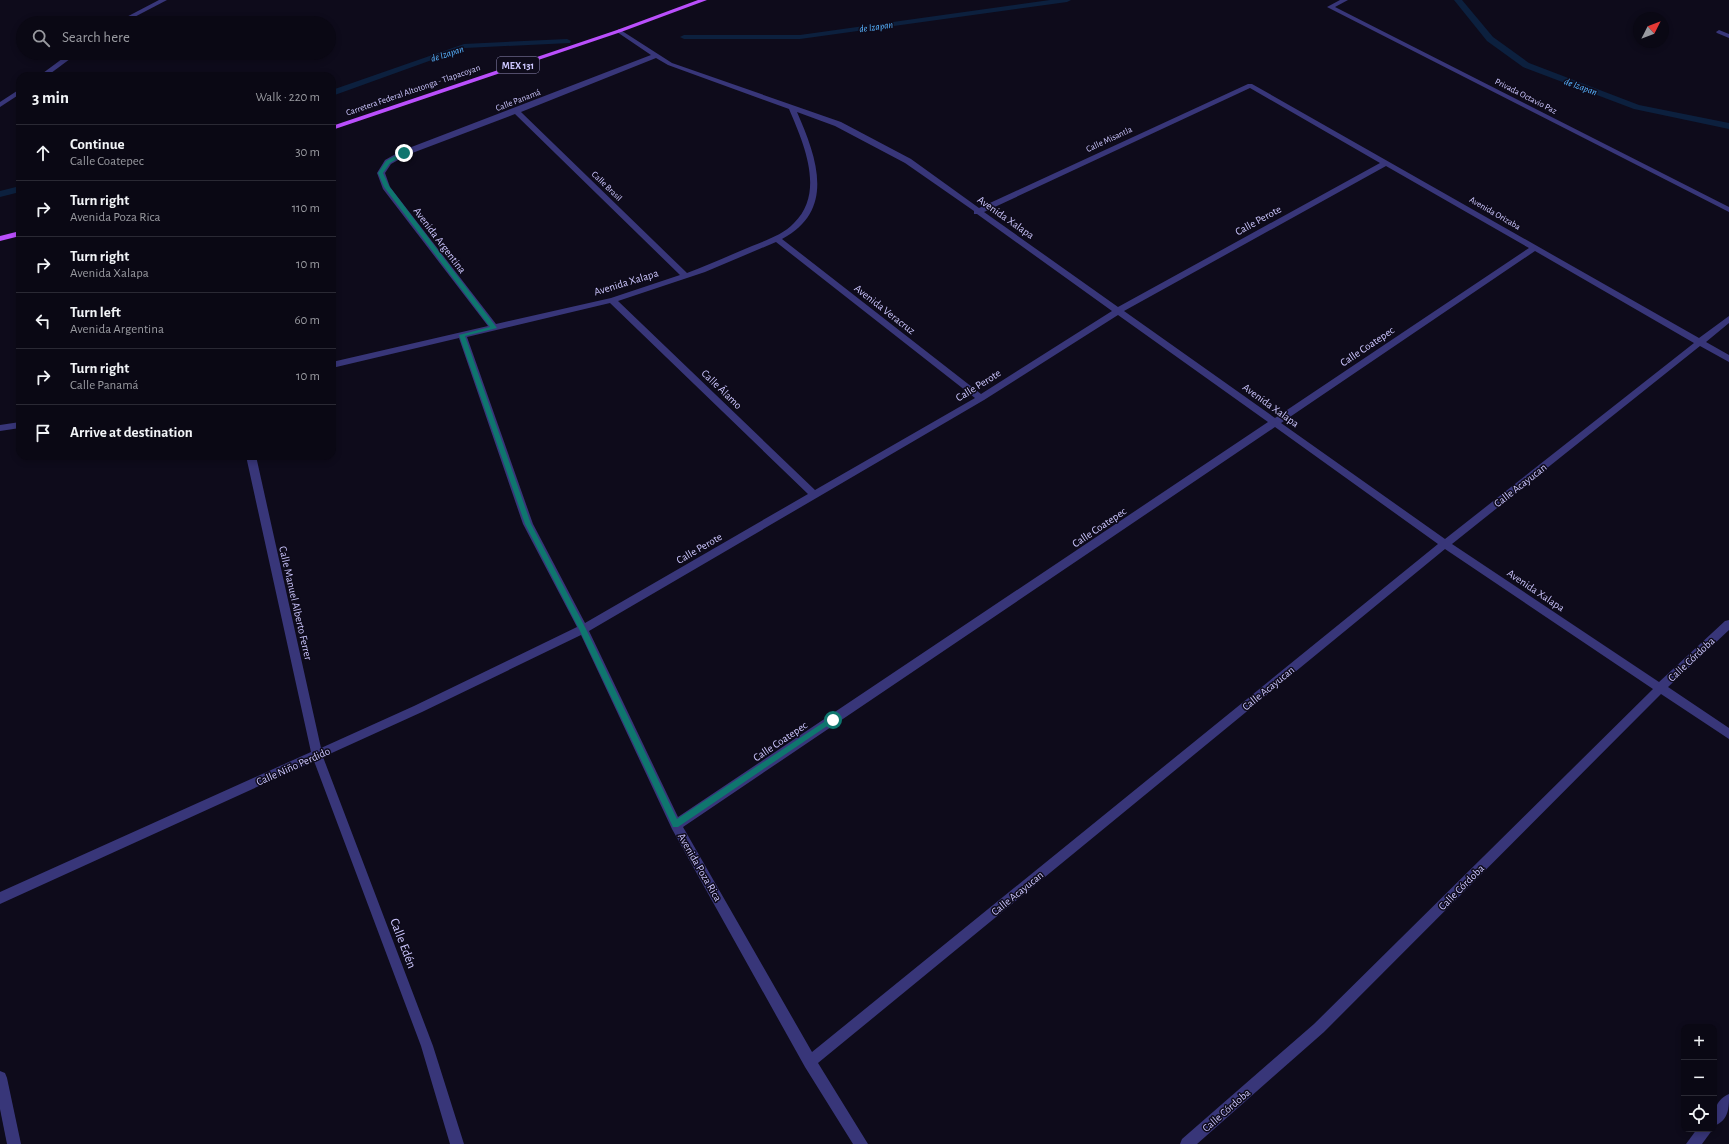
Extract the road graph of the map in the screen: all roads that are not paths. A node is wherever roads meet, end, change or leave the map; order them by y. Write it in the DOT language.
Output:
graph roads {
  1 [pos="164,0"];
  2 [pos="704,0"];
  3 [pos="1345,0"];
  4 [pos="132,16"];
  5 [pos="619,31"];
  6 [pos="1719,32"];
  7 [pos="1729,36"];
  8 [pos="655,56"];
  9 [pos="65,60"];
  10 [pos="48,72"];
  11 [pos="1250,85"];
  12 [pos="16,94"];
  13 [pos="0,105"];
  14 [pos="792,108"];
  15 [pos="516,111"];
  16 [pos="336,127"];
  17 [pos="388,162"];
  18 [pos="1387,162"];
  19 [pos="1729,210"];
  20 [pos="977,212"];
  21 [pos="16,234"];
  22 [pos="776,238"];
  23 [pos="0,240"];
  24 [pos="1534,248"];
  25 [pos="685,276"];
  26 [pos="612,300"];
  27 [pos="1119,310"];
  28 [pos="1729,319"];
  29 [pos="494,328"];
  30 [pos="462,335"];
  31 [pos="1700,343"];
  32 [pos="1729,359"];
  33 [pos="336,364"];
  34 [pos="981,398"];
  35 [pos="1275,423"];
  36 [pos="16,426"];
  37 [pos="0,428"];
  38 [pos="252,460"];
  39 [pos="815,495"];
  40 [pos="1446,544"];
  41 [pos="1729,624"];
  42 [pos="583,629"];
  43 [pos="1660,688"];
  44 [pos="1729,734"];
  45 [pos="317,755"];
  46 [pos="676,824"];
  47 [pos="0,898"];
  48 [pos="810,1062"];
  49 [pos="0,1078"];
  50 [pos="1729,1101"];
  51 [pos="1717,1115"];
  52 [pos="1703,1132"];
  53 [pos="14,1144"];
  54 [pos="457,1144"];
  55 [pos="861,1144"];
  56 [pos="1187,1144"];
  57 [pos="1693,1144"];
  1 -- 4 [label="street"];
  2 -- 5 [label="main road, Carretera Federal Altotonga - Tlapacoyan / MEX 131"];
  3 -- 19 [label="street, Privada Octavio Paz"];
  5 -- 8 [label="street, Avenida Xalapa"];
  5 -- 16 [label="main road, Carretera Federal Altotonga - Tlapacoyan / MEX 131"];
  6 -- 7 [label="street"];
  8 -- 14 [label="street, Avenida Xalapa"];
  8 -- 15 [label="street, Calle Panamá"];
  9 -- 10 [label="street"];
  11 -- 18 [label="street, Avenida Orizaba"];
  11 -- 20 [label="street, Calle Misantla"];
  12 -- 13 [label="street"];
  14 -- 20 [label="street, Avenida Xalapa"];
  14 -- 22 [label="street, Avenida Xalapa"];
  15 -- 17 [label="street, Calle Panamá"];
  15 -- 25 [label="street, Calle Brasil"];
  17 -- 29 [label="street, Avenida Argentina"];
  18 -- 24 [label="street, Avenida Orizaba"];
  18 -- 27 [label="street, Calle Perote"];
  20 -- 27 [label="street, Avenida Xalapa"];
  21 -- 23 [label="main road"];
  22 -- 25 [label="street, Avenida Xalapa"];
  22 -- 34 [label="street, Avenida Veracruz"];
  24 -- 31 [label="street, Avenida Orizaba"];
  24 -- 35 [label="street, Calle Coatepec"];
  25 -- 26 [label="street, Avenida Xalapa"];
  26 -- 29 [label="street, Avenida Xalapa"];
  26 -- 39 [label="street, Calle Álamo"];
  27 -- 34 [label="street, Calle Perote"];
  27 -- 35 [label="street, Avenida Xalapa"];
  28 -- 31 [label="street, Calle Acayucan"];
  29 -- 30 [label="street, Avenida Xalapa"];
  30 -- 33 [label="street, Avenida Xalapa"];
  30 -- 42 [label="street, Avenida Poza Rica"];
  31 -- 32 [label="street, Avenida Orizaba"];
  31 -- 40 [label="street, Calle Acayucan"];
  34 -- 39 [label="street, Calle Perote"];
  35 -- 40 [label="street, Avenida Xalapa"];
  35 -- 46 [label="street, Calle Coatepec"];
  36 -- 37 [label="street"];
  38 -- 45 [label="street, Calle Manuel Alberto Ferrer"];
  39 -- 42 [label="street, Calle Perote"];
  40 -- 43 [label="street, Avenida Xalapa"];
  40 -- 48 [label="street, Calle Acayucan"];
  41 -- 43 [label="street, Calle Córdoba"];
  42 -- 45 [label="street, Calle Niño Perdido"];
  42 -- 46 [label="street, Avenida Poza Rica"];
  43 -- 44 [label="street, Avenida Xalapa"];
  43 -- 56 [label="street, Calle Córdoba"];
  45 -- 47 [label="street, Calle Niño Perdido"];
  45 -- 54 [label="street, Calle Edén"];
  46 -- 48 [label="street, Avenida Poza Rica"];
  48 -- 55 [label="street, Avenida Poza Rica"];
  49 -- 53 [label="street"];
  50 -- 51 [label="street"];
  52 -- 57 [label="street"];
}
